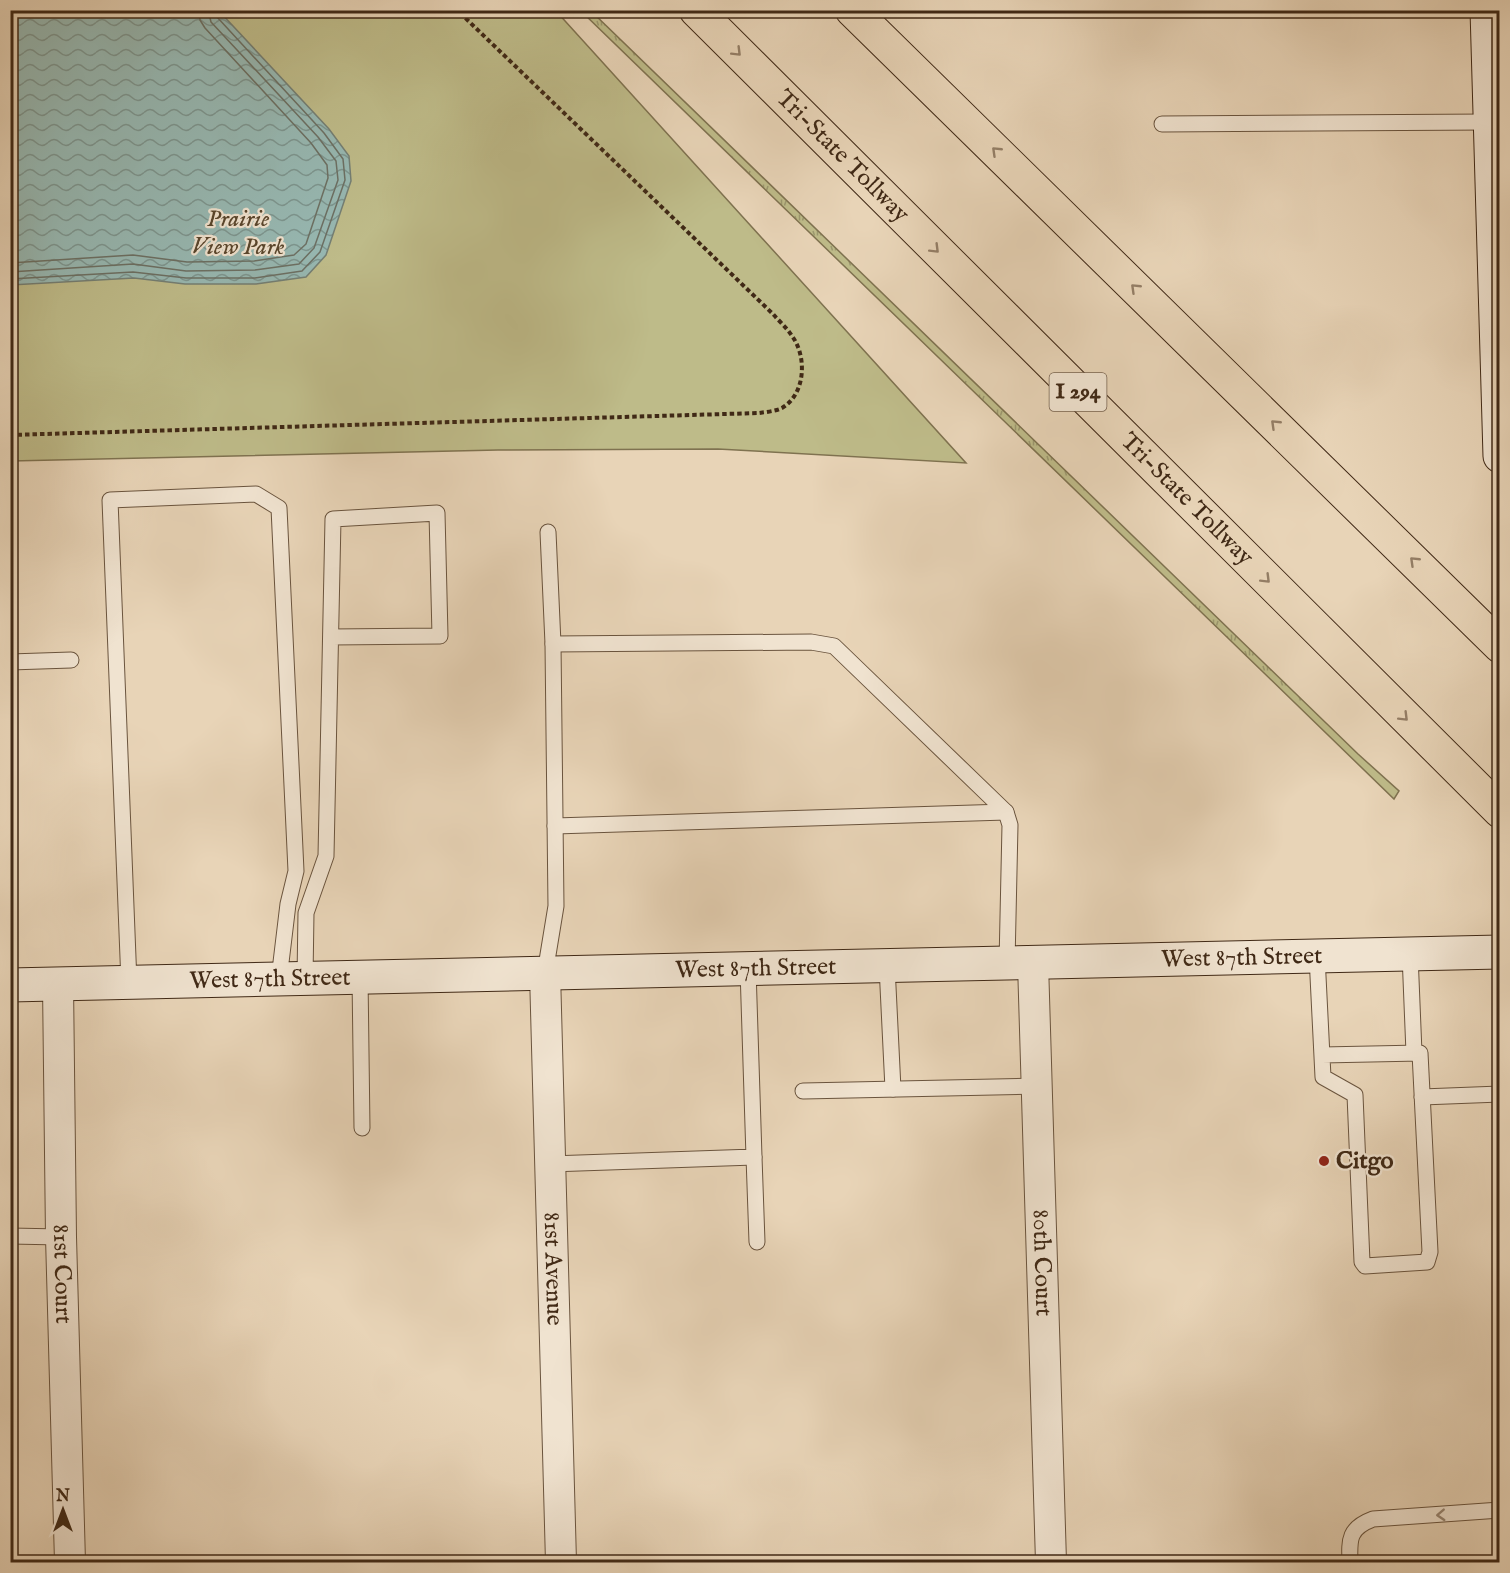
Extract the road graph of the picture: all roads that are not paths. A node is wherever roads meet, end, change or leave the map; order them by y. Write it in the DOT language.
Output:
graph roads {
  1 [pos="696,10"];
  2 [pos="852,10"];
  3 [pos="1487,10"];
  4 [pos="1489,122"];
  5 [pos="1162,124"];
  6 [pos="1498,361"];
  7 [pos="1499,421"];
  8 [pos="1500,456"];
  9 [pos="548,532"];
  10 [pos="331,637"];
  11 [pos="553,644"];
  12 [pos="1500,646"];
  13 [pos="71,660"];
  14 [pos="10,663"];
  15 [pos="1500,810"];
  16 [pos="1006,812"];
  17 [pos="555,826"];
  18 [pos="1500,952"];
  19 [pos="1410,954"];
  20 [pos="1317,956"];
  21 [pos="1020,963"];
  22 [pos="887,966"];
  23 [pos="748,969"];
  24 [pos="545,974"];
  25 [pos="360,977"];
  26 [pos="292,979"];
  27 [pos="129,983"];
  28 [pos="58,984"];
  29 [pos="10,985"];
  30 [pos="1414,1053"];
  31 [pos="1322,1055"];
  32 [pos="1036,1086"];
  33 [pos="893,1089"];
  34 [pos="803,1091"];
  35 [pos="1500,1094"];
  36 [pos="1422,1097"];
  37 [pos="362,1128"];
  38 [pos="754,1157"];
  39 [pos="550,1164"];
  40 [pos="10,1236"];
  41 [pos="61,1237"];
  42 [pos="757,1242"];
  43 [pos="1500,1510"];
  44 [pos="70,1563"];
  45 [pos="561,1563"];
  46 [pos="1051,1563"];
  47 [pos="1350,1563"];
  1 -- 15 [label="highway, Tri-State Tollway / I 294, one-way"];
  12 -- 2 [label="highway, one-way"];
  3 -- 4 [label="main road"];
  4 -- 5 [label="lane"];
  4 -- 6 [label="main road"];
  6 -- 7 [label="main road"];
  7 -- 8 [label="main road"];
  9 -- 11 [label="lane"];
  10 -- 10 [label="lane"];
  10 -- 26 [label="lane"];
  11 -- 16 [label="lane"];
  11 -- 17 [label="lane"];
  13 -- 14 [label="lane"];
  16 -- 17 [label="lane"];
  16 -- 21 [label="lane"];
  17 -- 24 [label="lane"];
  18 -- 19 [label="main road, West 87th Street"];
  19 -- 20 [label="main road, West 87th Street"];
  19 -- 30 [label="lane"];
  20 -- 21 [label="main road, West 87th Street"];
  20 -- 31 [label="lane"];
  21 -- 22 [label="main road, West 87th Street"];
  21 -- 32 [label="street, 80th Court"];
  22 -- 23 [label="main road, West 87th Street"];
  22 -- 33 [label="lane"];
  23 -- 24 [label="main road, West 87th Street"];
  23 -- 38 [label="lane"];
  24 -- 25 [label="main road, West 87th Street"];
  24 -- 39 [label="street, 81st Avenue"];
  25 -- 26 [label="main road, West 87th Street"];
  25 -- 37 [label="lane"];
  26 -- 27 [label="main road, West 87th Street"];
  26 -- 27 [label="lane"];
  27 -- 28 [label="main road, West 87th Street"];
  28 -- 29 [label="main road, West 87th Street"];
  28 -- 41 [label="street, 81st Court"];
  30 -- 31 [label="lane"];
  30 -- 36 [label="lane"];
  31 -- 36 [label="lane"];
  32 -- 33 [label="lane"];
  32 -- 46 [label="street, 80th Court"];
  33 -- 34 [label="lane"];
  35 -- 36 [label="lane"];
  38 -- 39 [label="lane"];
  38 -- 42 [label="lane"];
  39 -- 45 [label="street, 81st Avenue"];
  40 -- 41 [label="lane"];
  41 -- 44 [label="street, 81st Court"];
  43 -- 47 [label="lane, one-way"];
}
